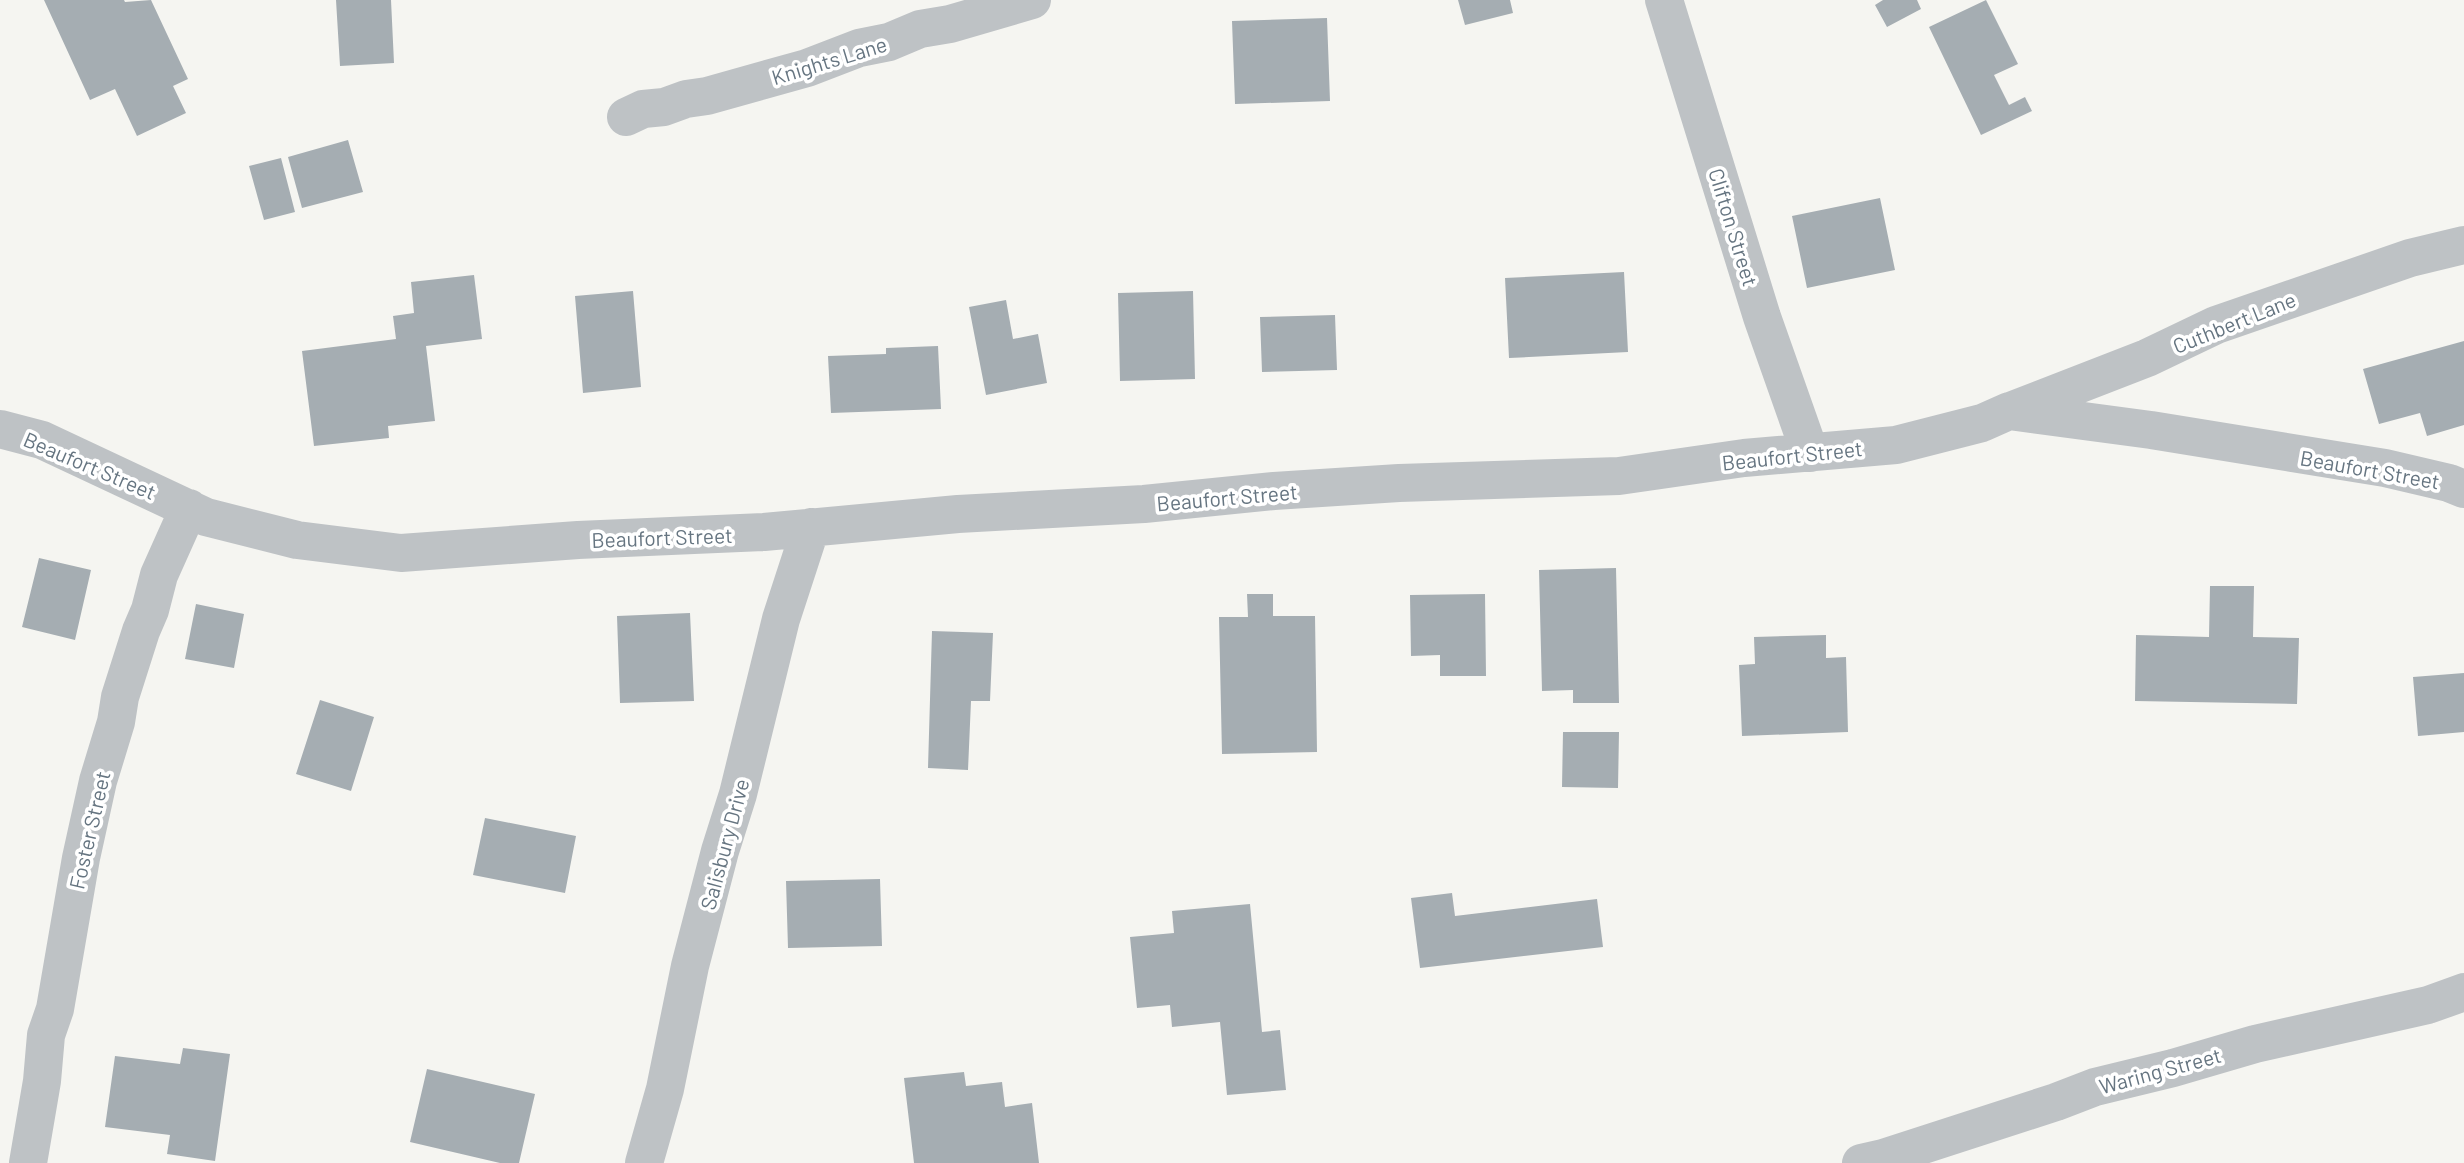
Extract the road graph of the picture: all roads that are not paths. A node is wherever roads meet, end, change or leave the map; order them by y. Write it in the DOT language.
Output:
graph roads {
  1 [pos="1032,0"];
  2 [pos="1664,0"];
  3 [pos="626,117"];
  4 [pos="2464,245"];
  5 [pos="2008,411"];
  6 [pos="0,429"];
  7 [pos="1810,453"];
  8 [pos="2464,489"];
  9 [pos="189,508"];
  10 [pos="811,527"];
  11 [pos="2464,992"];
  12 [pos="28,1163"];
  13 [pos="643,1163"];
  14 [pos="1861,1163"];
  1 -- 3 [label="street, Knights Lane"];
  2 -- 7 [label="street, Clifton Street"];
  4 -- 5 [label="street, Cuthbert Lane"];
  5 -- 7 [label="street, Beaufort Street"];
  5 -- 8 [label="street, Beaufort Street"];
  6 -- 9 [label="street, Beaufort Street"];
  7 -- 10 [label="street, Beaufort Street"];
  9 -- 10 [label="street, Beaufort Street"];
  9 -- 12 [label="street, Foster Street"];
  10 -- 13 [label="street, Salisbury Drive"];
  11 -- 14 [label="street, Waring Street"];
}
